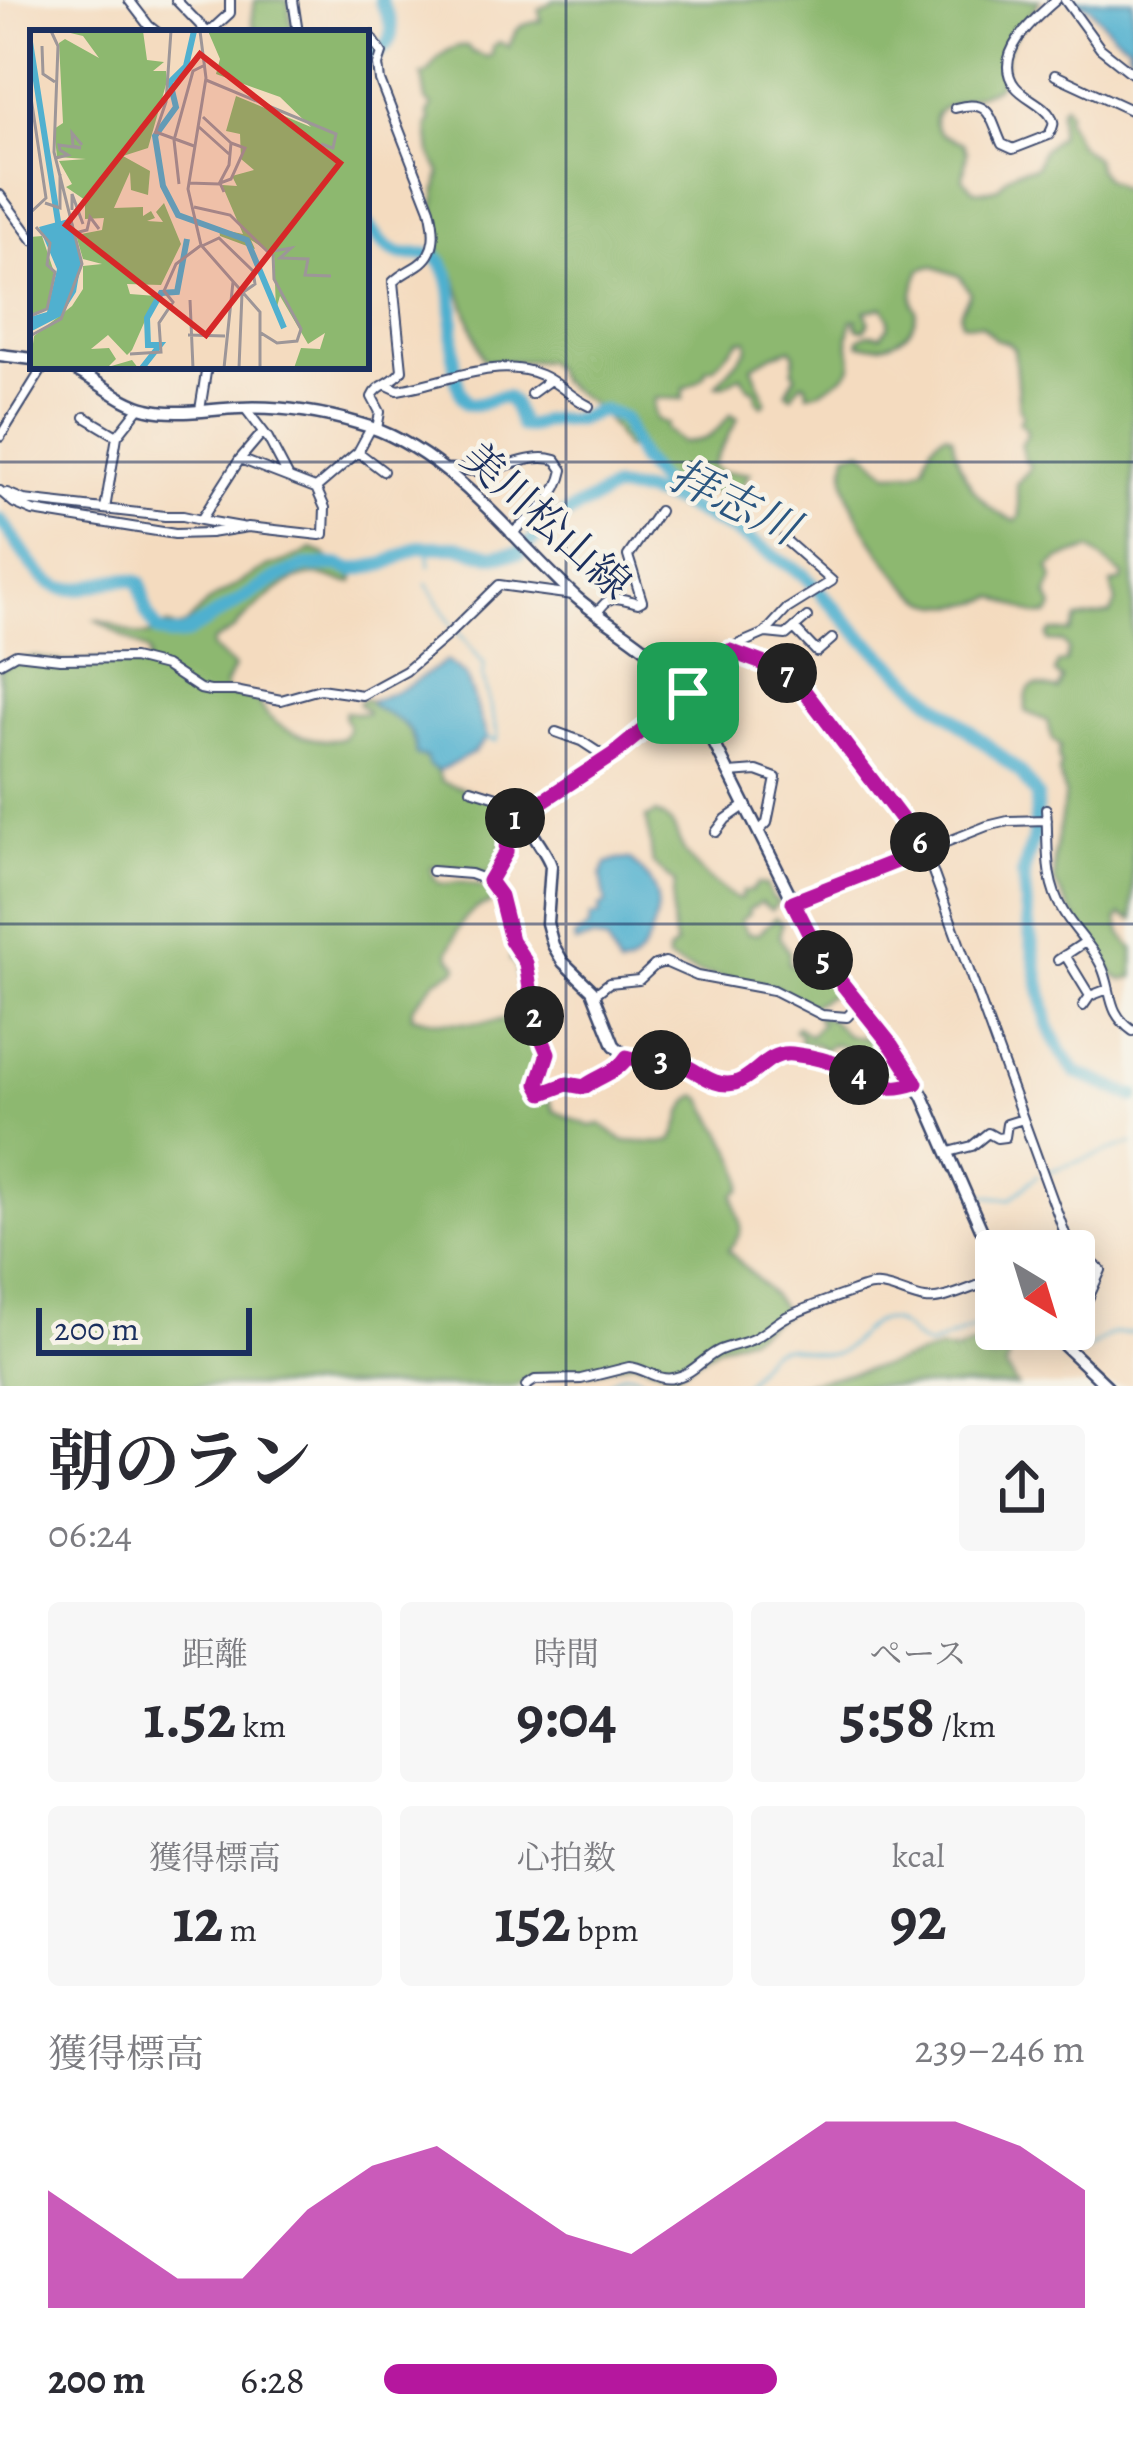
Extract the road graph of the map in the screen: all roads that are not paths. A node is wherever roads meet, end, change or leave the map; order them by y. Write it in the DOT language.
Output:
graph roads {
  1 [pos="129,0"];
  2 [pos="176,0"];
  3 [pos="230,0"];
  4 [pos="293,0"];
  5 [pos="1061,0"];
  6 [pos="154,30"];
  7 [pos="205,30"];
  8 [pos="211,30"];
  9 [pos="298,30"];
  10 [pos="369,35"];
  11 [pos="1133,74"];
  12 [pos="1055,75"];
  13 [pos="956,108"];
  14 [pos="1133,111"];
  15 [pos="0,195"];
  16 [pos="30,236"];
  17 [pos="0,355"];
  18 [pos="30,358"];
  19 [pos="42,369"];
  20 [pos="78,369"];
  21 [pos="207,369"];
  22 [pos="550,380"];
  23 [pos="387,385"];
  24 [pos="532,394"];
  25 [pos="589,406"];
  26 [pos="140,407"];
  27 [pos="245,408"];
  28 [pos="200,410"];
  29 [pos="85,417"];
  30 [pos="375,428"];
  31 [pos="263,432"];
  32 [pos="118,436"];
  33 [pos="0,437"];
  34 [pos="358,452"];
  35 [pos="240,459"];
  36 [pos="444,469"];
  37 [pos="383,471"];
  38 [pos="289,478"];
  39 [pos="316,488"];
  40 [pos="0,490"];
  41 [pos="105,509"];
  42 [pos="658,511"];
  43 [pos="201,520"];
  44 [pos="242,527"];
  45 [pos="515,538"];
  46 [pos="784,539"];
  47 [pos="574,595"];
  48 [pos="597,614"];
  49 [pos="807,617"];
  50 [pos="794,628"];
  51 [pos="764,633"];
  52 [pos="831,643"];
  53 [pos="730,651"];
  54 [pos="0,663"];
  55 [pos="689,695"];
  56 [pos="556,732"];
  57 [pos="607,758"];
  58 [pos="730,773"];
  59 [pos="471,789"];
  60 [pos="746,805"];
  61 [pos="1046,809"];
  62 [pos="528,814"];
  63 [pos="1046,820"];
  64 [pos="759,831"];
  65 [pos="716,832"];
  66 [pos="925,850"];
  67 [pos="432,871"];
  68 [pos="489,881"];
  69 [pos="793,902"];
  70 [pos="1085,942"];
  71 [pos="1108,989"];
  72 [pos="594,994"];
  73 [pos="1090,996"];
  74 [pos="858,1005"];
  75 [pos="1083,1006"];
  76 [pos="1133,1031"];
  77 [pos="627,1057"];
  78 [pos="916,1083"];
  79 [pos="1023,1119"];
  80 [pos="949,1152"];
  81 [pos="982,1230"];
  82 [pos="975,1286"];
  83 [pos="1069,1350"];
  84 [pos="1073,1354"];
  85 [pos="526,1386"];
  86 [pos="1106,1386"];
  1 -- 6 [label="street"];
  2 -- 7 [label="street"];
  3 -- 8 [label="street"];
  4 -- 9 [label="street"];
  5 -- 11 [label="street"];
  5 -- 13 [label="street"];
  10 -- 23 [label="street"];
  12 -- 14 [label="street"];
  15 -- 16 [label="street"];
  17 -- 18 [label="main road"];
  19 -- 33 [label="street"];
  20 -- 26 [label="main road, 美川松山線"];
  21 -- 28 [label="street"];
  22 -- 23 [label="street"];
  22 -- 24 [label="street"];
  22 -- 25 [label="street"];
  23 -- 30 [label="street"];
  26 -- 28 [label="main road, 美川松山線"];
  26 -- 32 [label="street"];
  27 -- 28 [label="main road, 美川松山線"];
  27 -- 30 [label="main road, 美川松山線"];
  27 -- 31 [label="street"];
  29 -- 32 [label="street"];
  30 -- 34 [label="street"];
  30 -- 36 [label="main road, 美川松山線"];
  31 -- 35 [label="street"];
  31 -- 38 [label="street"];
  32 -- 41 [label="street"];
  34 -- 37 [label="street"];
  34 -- 39 [label="street"];
  35 -- 38 [label="street"];
  35 -- 43 [label="street"];
  36 -- 45 [label="main road, 美川松山線"];
  36 -- 45 [label="street"];
  38 -- 39 [label="street"];
  39 -- 44 [label="street"];
  40 -- 41 [label="street"];
  40 -- 44 [label="street"];
  41 -- 43 [label="street"];
  42 -- 48 [label="street"];
  43 -- 44 [label="street"];
  45 -- 47 [label="main road, 美川松山線"];
  46 -- 51 [label="street"];
  47 -- 48 [label="main road, 美川松山線"];
  47 -- 54 [label="street"];
  48 -- 55 [label="main road, 美川松山線"];
  49 -- 50 [label="street"];
  50 -- 51 [label="street"];
  50 -- 52 [label="street"];
  51 -- 53 [label="street"];
  53 -- 55 [label="street"];
  53 -- 66 [label="street"];
  55 -- 57 [label="main road"];
  55 -- 58 [label="main road, 美川松山線"];
  56 -- 57 [label="street"];
  57 -- 62 [label="main road"];
  58 -- 60 [label="main road, 美川松山線"];
  58 -- 64 [label="street"];
  59 -- 62 [label="street"];
  60 -- 64 [label="main road, 美川松山線"];
  60 -- 65 [label="street"];
  61 -- 63 [label="street"];
  62 -- 68 [label="street"];
  62 -- 72 [label="main road"];
  63 -- 66 [label="street"];
  63 -- 70 [label="street"];
  64 -- 69 [label="main road, 美川松山線"];
  66 -- 69 [label="street"];
  66 -- 79 [label="street"];
  67 -- 68 [label="street"];
  68 -- 77 [label="street"];
  69 -- 74 [label="main road, 美川松山線"];
  70 -- 71 [label="street"];
  70 -- 73 [label="street"];
  71 -- 73 [label="street"];
  71 -- 76 [label="street"];
  72 -- 74 [label="street"];
  72 -- 77 [label="main road"];
  73 -- 75 [label="street"];
  74 -- 78 [label="main road, 美川松山線"];
  77 -- 78 [label="main road"];
  78 -- 80 [label="main road, 美川松山線"];
  79 -- 80 [label="street"];
  79 -- 84 [label="street"];
  80 -- 81 [label="main road, 美川松山線"];
  82 -- 85 [label="street"];
  83 -- 84 [label="main road"];
  84 -- 86 [label="main road"];
}
